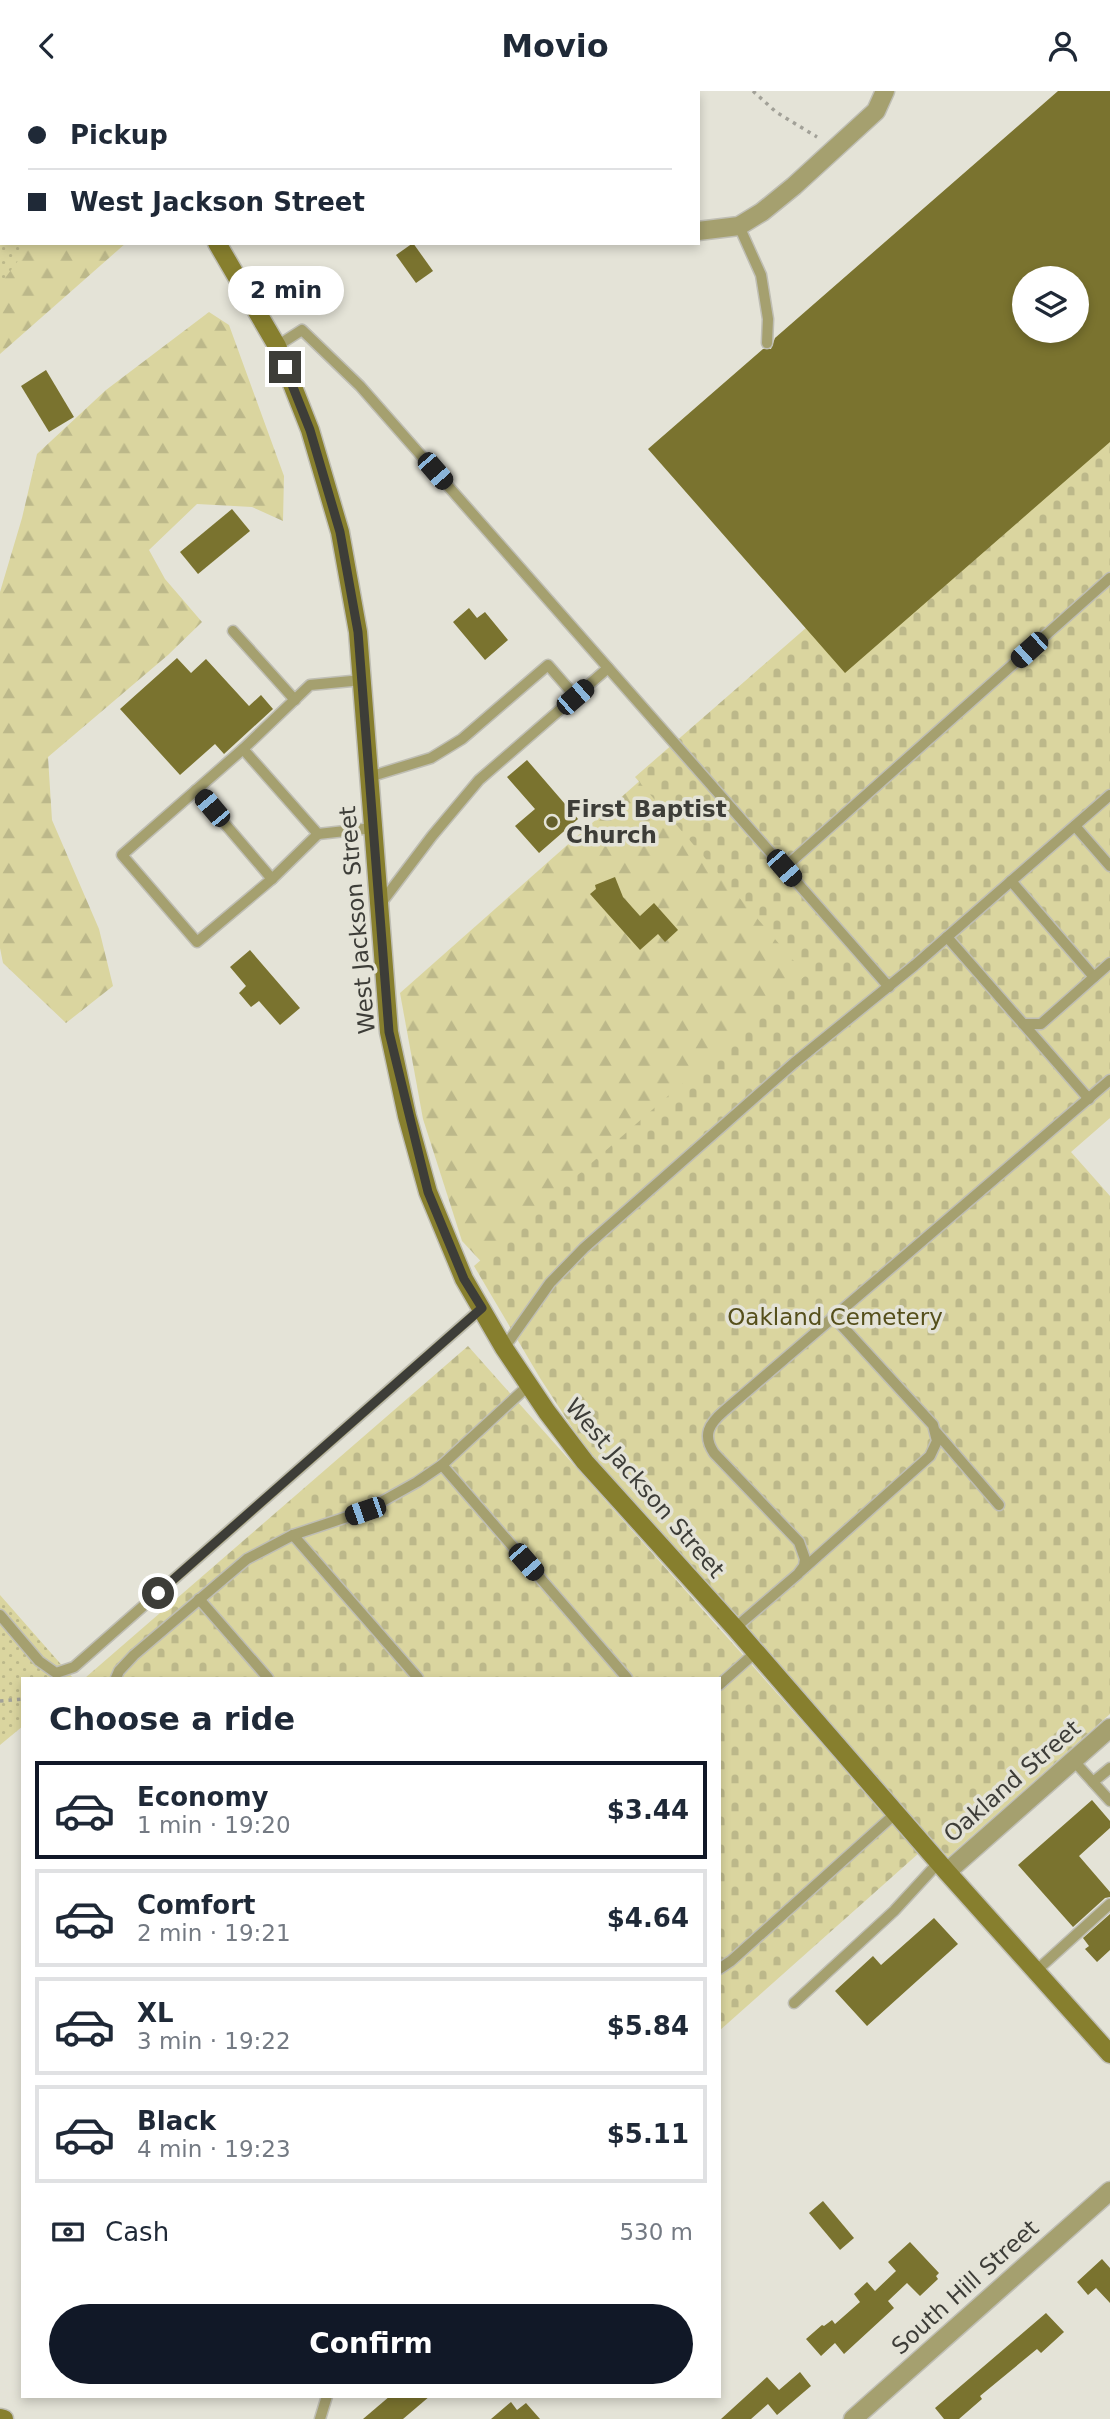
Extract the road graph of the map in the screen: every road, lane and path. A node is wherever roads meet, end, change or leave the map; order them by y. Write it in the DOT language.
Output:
graph roads {
  1 [pos="753,91"];
  2 [pos="885,91"];
  3 [pos="817,137"];
  4 [pos="739,226"];
  5 [pos="700,231"];
  6 [pos="218,245"];
  7 [pos="767,344"];
  8 [pos="277,346"];
  9 [pos="1110,578"];
  10 [pos="233,631"];
  11 [pos="608,668"];
  12 [pos="362,680"];
  13 [pos="575,697"];
  14 [pos="295,700"];
  15 [pos="243,749"];
  16 [pos="369,777"];
  17 [pos="196,790"];
  18 [pos="1110,795"];
  19 [pos="1075,826"];
  20 [pos="373,828"];
  21 [pos="318,834"];
  22 [pos="1110,866"];
  23 [pos="784,868"];
  24 [pos="272,879"];
  25 [pos="1011,881"];
  26 [pos="379,906"];
  27 [pos="947,937"];
  28 [pos="1110,963"];
  29 [pos="1094,977"];
  30 [pos="889,987"];
  31 [pos="1023,1024"];
  32 [pos="1110,1080"];
  33 [pos="1089,1099"];
  34 [pos="482,1308"];
  35 [pos="833,1316"];
  36 [pos="504,1347"];
  37 [pos="529,1385"];
  38 [pos="936,1432"];
  39 [pos="442,1465"];
  40 [pos="999,1504"];
  41 [pos="293,1535"];
  42 [pos="798,1574"];
  43 [pos="199,1599"];
  44 [pos="0,1615"];
  45 [pos="735,1628"];
  46 [pos="756,1652"];
  47 [pos="116,1677"];
  48 [pos="267,1677"];
  49 [pos="417,1677"];
  50 [pos="626,1677"];
  51 [pos="721,1683"];
  52 [pos="21,1699"];
  53 [pos="0,1702"];
  54 [pos="1110,1728"];
  55 [pos="1073,1760"];
  56 [pos="1110,1768"];
  57 [pos="1093,1782"];
  58 [pos="1110,1801"];
  59 [pos="896,1812"];
  60 [pos="943,1867"];
  61 [pos="1110,1904"];
  62 [pos="721,1968"];
  63 [pos="1036,1971"];
  64 [pos="794,2003"];
  65 [pos="1110,2054"];
  66 [pos="1110,2191"];
  67 [pos="326,2398"];
  68 [pos="320,2419"];
  69 [pos="853,2419"];
  1 -- 3 [label="path"];
  2 -- 4 [label="street"];
  4 -- 5 [label="street"];
  4 -- 7 [label="lane"];
  6 -- 8 [label="street, West Jackson Street"];
  8 -- 11 [label="lane"];
  8 -- 12 [label="street, West Jackson Street"];
  9 -- 23 [label="lane"];
  10 -- 14 [label="lane"];
  11 -- 13 [label="lane"];
  11 -- 23 [label="lane"];
  12 -- 14 [label="lane"];
  12 -- 16 [label="street, West Jackson Street"];
  13 -- 16 [label="lane"];
  13 -- 26 [label="lane"];
  14 -- 15 [label="lane"];
  15 -- 17 [label="lane"];
  15 -- 21 [label="lane"];
  16 -- 20 [label="street, West Jackson Street"];
  17 -- 24 [label="lane"];
  17 -- 24 [label="lane"];
  18 -- 19 [label="lane"];
  19 -- 22 [label="lane"];
  19 -- 25 [label="lane"];
  20 -- 21 [label="lane"];
  20 -- 26 [label="street, West Jackson Street"];
  21 -- 24 [label="lane"];
  23 -- 30 [label="lane"];
  25 -- 27 [label="lane"];
  25 -- 29 [label="lane"];
  26 -- 34 [label="street, West Jackson Street"];
  27 -- 30 [label="lane"];
  27 -- 31 [label="lane"];
  28 -- 29 [label="lane"];
  29 -- 31 [label="lane"];
  30 -- 36 [label="lane"];
  31 -- 33 [label="lane"];
  32 -- 33 [label="lane"];
  33 -- 35 [label="lane"];
  34 -- 36 [label="street, West Jackson Street"];
  34 -- 44 [label="lane"];
  35 -- 38 [label="lane"];
  35 -- 42 [label="lane"];
  36 -- 37 [label="street, West Jackson Street"];
  37 -- 39 [label="lane"];
  37 -- 45 [label="street, West Jackson Street"];
  38 -- 40 [label="lane"];
  38 -- 42 [label="lane"];
  39 -- 41 [label="lane"];
  39 -- 50 [label="lane"];
  41 -- 43 [label="lane"];
  41 -- 49 [label="lane"];
  42 -- 45 [label="lane"];
  43 -- 47 [label="lane"];
  43 -- 48 [label="lane"];
  45 -- 46 [label="street, West Jackson Street"];
  46 -- 51 [label="lane"];
  46 -- 59 [label="street, West Jackson Street"];
  52 -- 53 [label="path"];
  54 -- 55 [label="street, Oakland Street"];
  55 -- 57 [label="lane"];
  55 -- 60 [label="street, Oakland Street"];
  56 -- 57 [label="lane"];
  57 -- 58 [label="lane"];
  59 -- 60 [label="street, West Jackson Street"];
  59 -- 62 [label="lane"];
  60 -- 63 [label="street, West Jackson Street"];
  60 -- 64 [label="lane"];
  61 -- 63 [label="lane"];
  63 -- 65 [label="street, West Jackson Street"];
  66 -- 69 [label="street, South Hill Street"];
  67 -- 68 [label="lane"];
}
